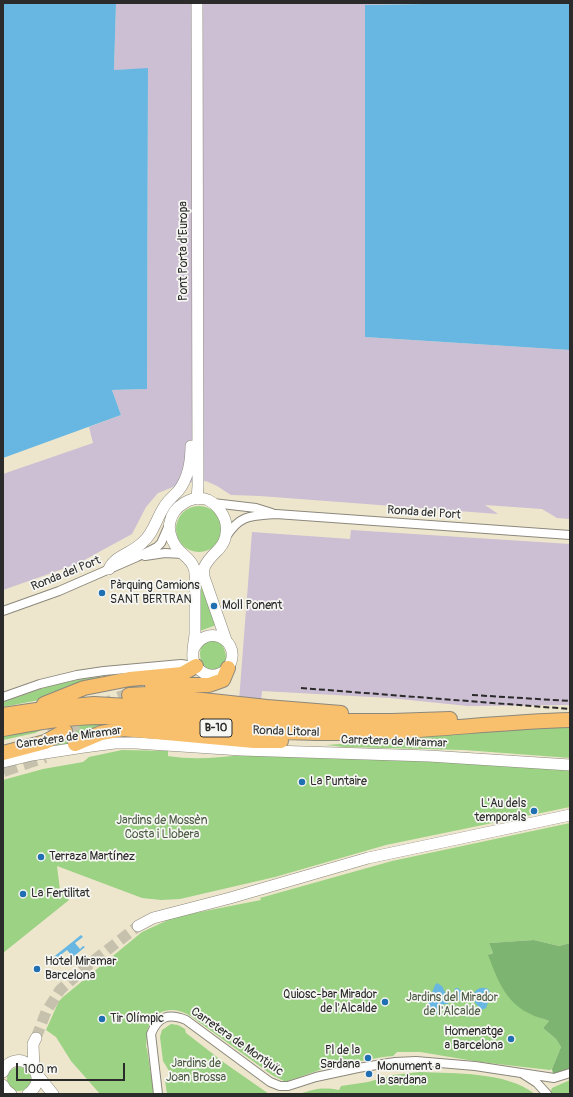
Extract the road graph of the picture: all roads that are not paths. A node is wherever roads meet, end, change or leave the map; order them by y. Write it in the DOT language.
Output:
graph roads {
  1 [pos="197,3"];
  2 [pos="198,408"];
  3 [pos="197,499"];
  4 [pos="213,503"];
  5 [pos="276,514"];
  6 [pos="170,523"];
  7 [pos="570,535"];
  8 [pos="225,539"];
  9 [pos="215,553"];
  10 [pos="185,554"];
  11 [pos="137,557"];
  12 [pos="109,569"];
  13 [pos="3,611"];
  14 [pos="226,640"];
  15 [pos="193,650"];
  16 [pos="196,666"];
  17 [pos="228,668"];
  18 [pos="109,692"];
  19 [pos="129,695"];
  20 [pos="3,697"];
  21 [pos="27,711"];
  22 [pos="570,712"];
  23 [pos="3,715"];
  24 [pos="540,717"];
  25 [pos="570,720"];
  26 [pos="425,725"];
  27 [pos="3,729"];
  28 [pos="48,731"];
  29 [pos="65,731"];
  30 [pos="3,744"];
  31 [pos="75,744"];
  32 [pos="3,753"];
  33 [pos="3,762"];
  34 [pos="570,764"];
  35 [pos="570,815"];
  36 [pos="138,926"];
  37 [pos="18,1061"];
  38 [pos="35,1071"];
  39 [pos="3,1072"];
  40 [pos="520,1073"];
  41 [pos="570,1073"];
  42 [pos="554,1078"];
  43 [pos="30,1093"];
  44 [pos="52,1094"];
  45 [pos="158,1094"];
  46 [pos="547,1094"];
  1 -- 2 [label="street, Pont Porta d'Europa"];
  2 -- 3 [label="street, Pont Porta d'Europa"];
  2 -- 12 [label="street"];
  3 -- 4 [label="street"];
  3 -- 6 [label="street"];
  4 -- 5 [label="street, Ronda del Port"];
  4 -- 8 [label="street"];
  5 -- 7 [label="street, Ronda del Port"];
  5 -- 8 [label="street, Ronda del Port"];
  6 -- 10 [label="street"];
  6 -- 11 [label="street, Ronda del Port"];
  8 -- 9 [label="street"];
  9 -- 10 [label="street"];
  9 -- 14 [label="street"];
  10 -- 11 [label="street, Ronda del Port"];
  10 -- 15 [label="street"];
  11 -- 12 [label="street, Ronda del Port"];
  12 -- 13 [label="street, Ronda del Port"];
  14 -- 15 [label="street"];
  14 -- 17 [label="street"];
  15 -- 16 [label="street"];
  16 -- 17 [label="street"];
  16 -- 20 [label="street"];
  16 -- 21 [label="highway, B-10"];
  17 -- 18 [label="highway"];
  19 -- 26 [label="highway, B-10"];
  21 -- 23 [label="highway, Ronda Litoral / B-10"];
  21 -- 26 [label="highway, Ronda Litoral / B-10"];
  22 -- 24 [label="highway, Ronda Litoral / B-10"];
  24 -- 25 [label="highway, Ronda Litoral / B-10"];
  24 -- 26 [label="highway, Ronda Litoral / B-10"];
  26 -- 27 [label="highway, Ronda Litoral / B-10"];
  26 -- 31 [label="highway, B-10"];
  28 -- 30 [label="highway"];
  29 -- 32 [label="highway"];
  33 -- 34 [label="street, Carretera de Miramar"];
  35 -- 36 [label="street"];
  37 -- 38 [label="street"];
  37 -- 38 [label="street"];
  37 -- 39 [label="street"];
  38 -- 43 [label="street"];
  38 -- 44 [label="street"];
  40 -- 42 [label="street, Carretera de Montjuïc"];
  40 -- 45 [label="street, Carretera de Montjuïc"];
  40 -- 46 [label="street"];
  41 -- 42 [label="street"];
  42 -- 46 [label="street"];
  43 -- 44 [label="street"];
}
